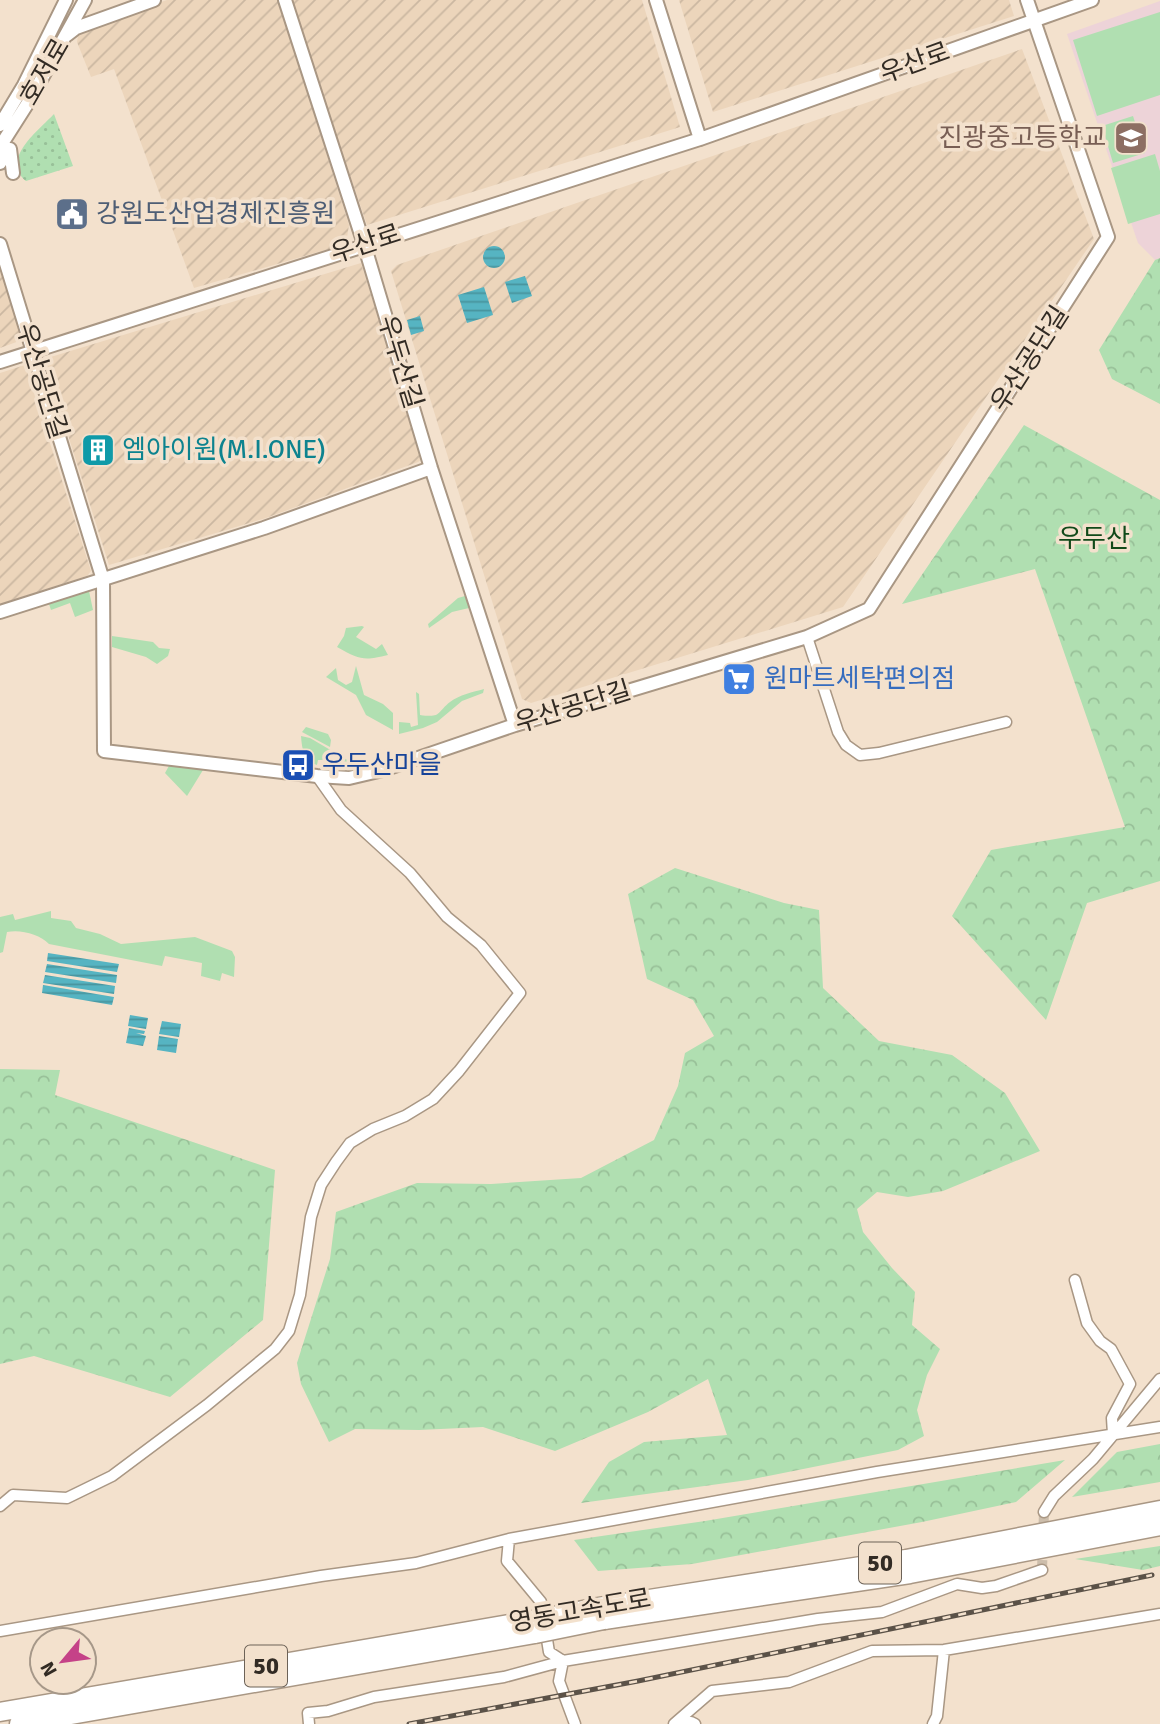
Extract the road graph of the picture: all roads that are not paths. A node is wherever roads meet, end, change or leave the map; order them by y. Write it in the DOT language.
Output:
graph roads {
  1 [pos="88,0"];
  2 [pos="154,0"];
  3 [pos="285,0"];
  4 [pos="656,0"];
  5 [pos="1027,0"];
  6 [pos="1092,0"];
  7 [pos="65,2"];
  8 [pos="78,13"];
  9 [pos="108,15"];
  10 [pos="1033,20"];
  11 [pos="65,36"];
  12 [pos="6,125"];
  13 [pos="700,139"];
  14 [pos="2,150"];
  15 [pos="0,244"];
  16 [pos="364,244"];
  17 [pos="33,351"];
  18 [pos="0,362"];
  19 [pos="431,468"];
  20 [pos="103,580"];
  21 [pos="0,612"];
  22 [pos="807,637"];
  23 [pos="1006,722"];
  24 [pos="515,725"];
  25 [pos="317,776"];
  26 [pos="1075,1280"];
  27 [pos="1160,1379"];
  28 [pos="1160,1427"];
  29 [pos="1113,1434"];
  30 [pos="0,1506"];
  31 [pos="1160,1510"];
  32 [pos="1044,1512"];
  33 [pos="1160,1526"];
  34 [pos="509,1539"];
  35 [pos="1042,1570"];
  36 [pos="601,1613"];
  37 [pos="1160,1614"];
  38 [pos="534,1627"];
  39 [pos="0,1631"];
  40 [pos="944,1650"];
  41 [pos="563,1661"];
  42 [pos="0,1712"];
  43 [pos="935,1720"];
  44 [pos="19,1724"];
  45 [pos="309,1724"];
  46 [pos="575,1724"];
  47 [pos="672,1724"];
  48 [pos="695,1724"];
  1 -- 8 [label="street, 호저로"];
  1 -- 9 [label="street"];
  2 -- 9 [label="street"];
  3 -- 16 [label="street, 우두산길"];
  4 -- 13 [label="street"];
  5 -- 10 [label="street, 우산공단길"];
  6 -- 10 [label="street, 우산로"];
  7 -- 8 [label="street"];
  7 -- 12 [label="street, 호저로"];
  8 -- 11 [label="street, 호저로"];
  9 -- 11 [label="street"];
  10 -- 13 [label="street, 우산로"];
  10 -- 22 [label="street, 우산공단길"];
  11 -- 12 [label="street, 호저로"];
  12 -- 14 [label="street, 호저로"];
  12 -- 14 [label="street"];
  13 -- 16 [label="street, 우산로"];
  15 -- 17 [label="street, 우산공단길"];
  16 -- 17 [label="street, 우산로"];
  16 -- 19 [label="street, 우두산길"];
  17 -- 18 [label="street, 우산로"];
  17 -- 20 [label="street, 우산공단길"];
  19 -- 20 [label="street"];
  19 -- 24 [label="street, 우두산길"];
  20 -- 21 [label="street"];
  20 -- 25 [label="street, 우산공단길"];
  22 -- 23 [label="street"];
  22 -- 24 [label="street, 우산공단길"];
  24 -- 25 [label="street, 우산공단길"];
  25 -- 30 [label="street"];
  26 -- 29 [label="street"];
  27 -- 29 [label="street"];
  28 -- 29 [label="street"];
  29 -- 32 [label="street"];
  29 -- 34 [label="street"];
  31 -- 36 [label="highway, 영동고속도로 / 50"];
  33 -- 36 [label="highway, 영동고속도로 / 50"];
  34 -- 39 [label="street"];
  34 -- 41 [label="street"];
  35 -- 41 [label="street"];
  36 -- 38 [label="highway, 영동고속도로 / 50, bridge"];
  37 -- 40 [label="street"];
  38 -- 42 [label="highway, 영동고속도로 / 50"];
  38 -- 44 [label="highway, 영동고속도로 / 50"];
  40 -- 43 [label="street"];
  40 -- 47 [label="street"];
  41 -- 45 [label="street"];
  41 -- 46 [label="street"];
  47 -- 48 [label="street"];
}
